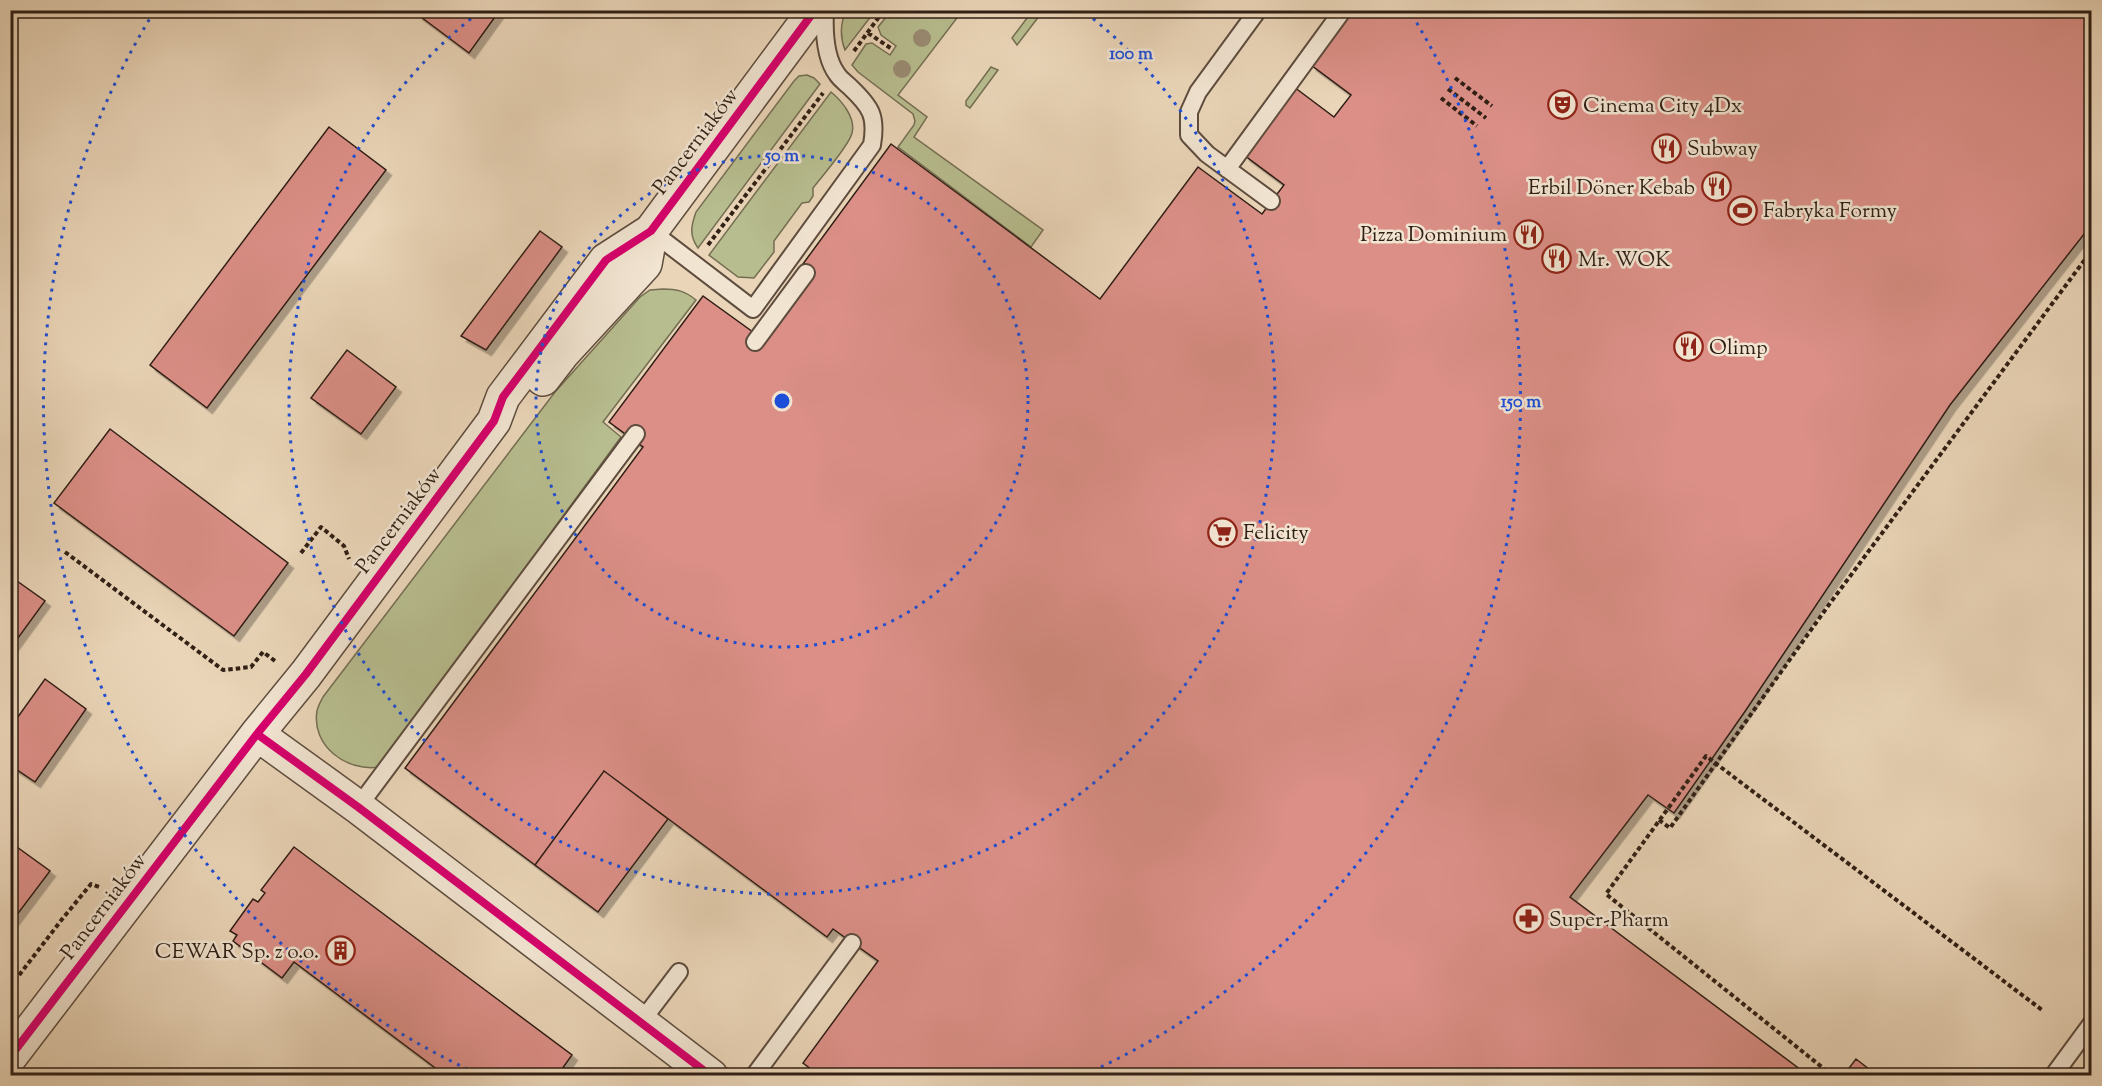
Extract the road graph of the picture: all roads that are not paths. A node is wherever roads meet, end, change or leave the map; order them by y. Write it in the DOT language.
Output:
graph roads {
  1 [pos="815,10"];
  2 [pos="825,10"];
  3 [pos="1258,10"];
  4 [pos="1343,10"];
  5 [pos="1227,169"];
  6 [pos="1271,201"];
  7 [pos="651,231"];
  8 [pos="806,273"];
  9 [pos="755,342"];
  10 [pos="636,434"];
  11 [pos="257,734"];
  12 [pos="358,807"];
  13 [pos="852,943"];
  14 [pos="679,972"];
  15 [pos="641,1022"];
  16 [pos="2091,1023"];
  17 [pos="10,1057"];
  18 [pos="711,1076"];
  19 [pos="754,1076"];
  20 [pos="2053,1076"];
  1 -- 7 [label="street, Pancerniaków"];
  2 -- 7 [label="lane"];
  3 -- 5 [label="lane"];
  4 -- 5 [label="lane"];
  5 -- 6 [label="lane"];
  7 -- 11 [label="street, Pancerniaków"];
  8 -- 9 [label="lane"];
  10 -- 12 [label="lane"];
  11 -- 12 [label="street"];
  11 -- 17 [label="street, Pancerniaków"];
  12 -- 15 [label="street"];
  13 -- 19 [label="lane"];
  14 -- 15 [label="lane"];
  15 -- 18 [label="street"];
  16 -- 20 [label="lane"];
}
